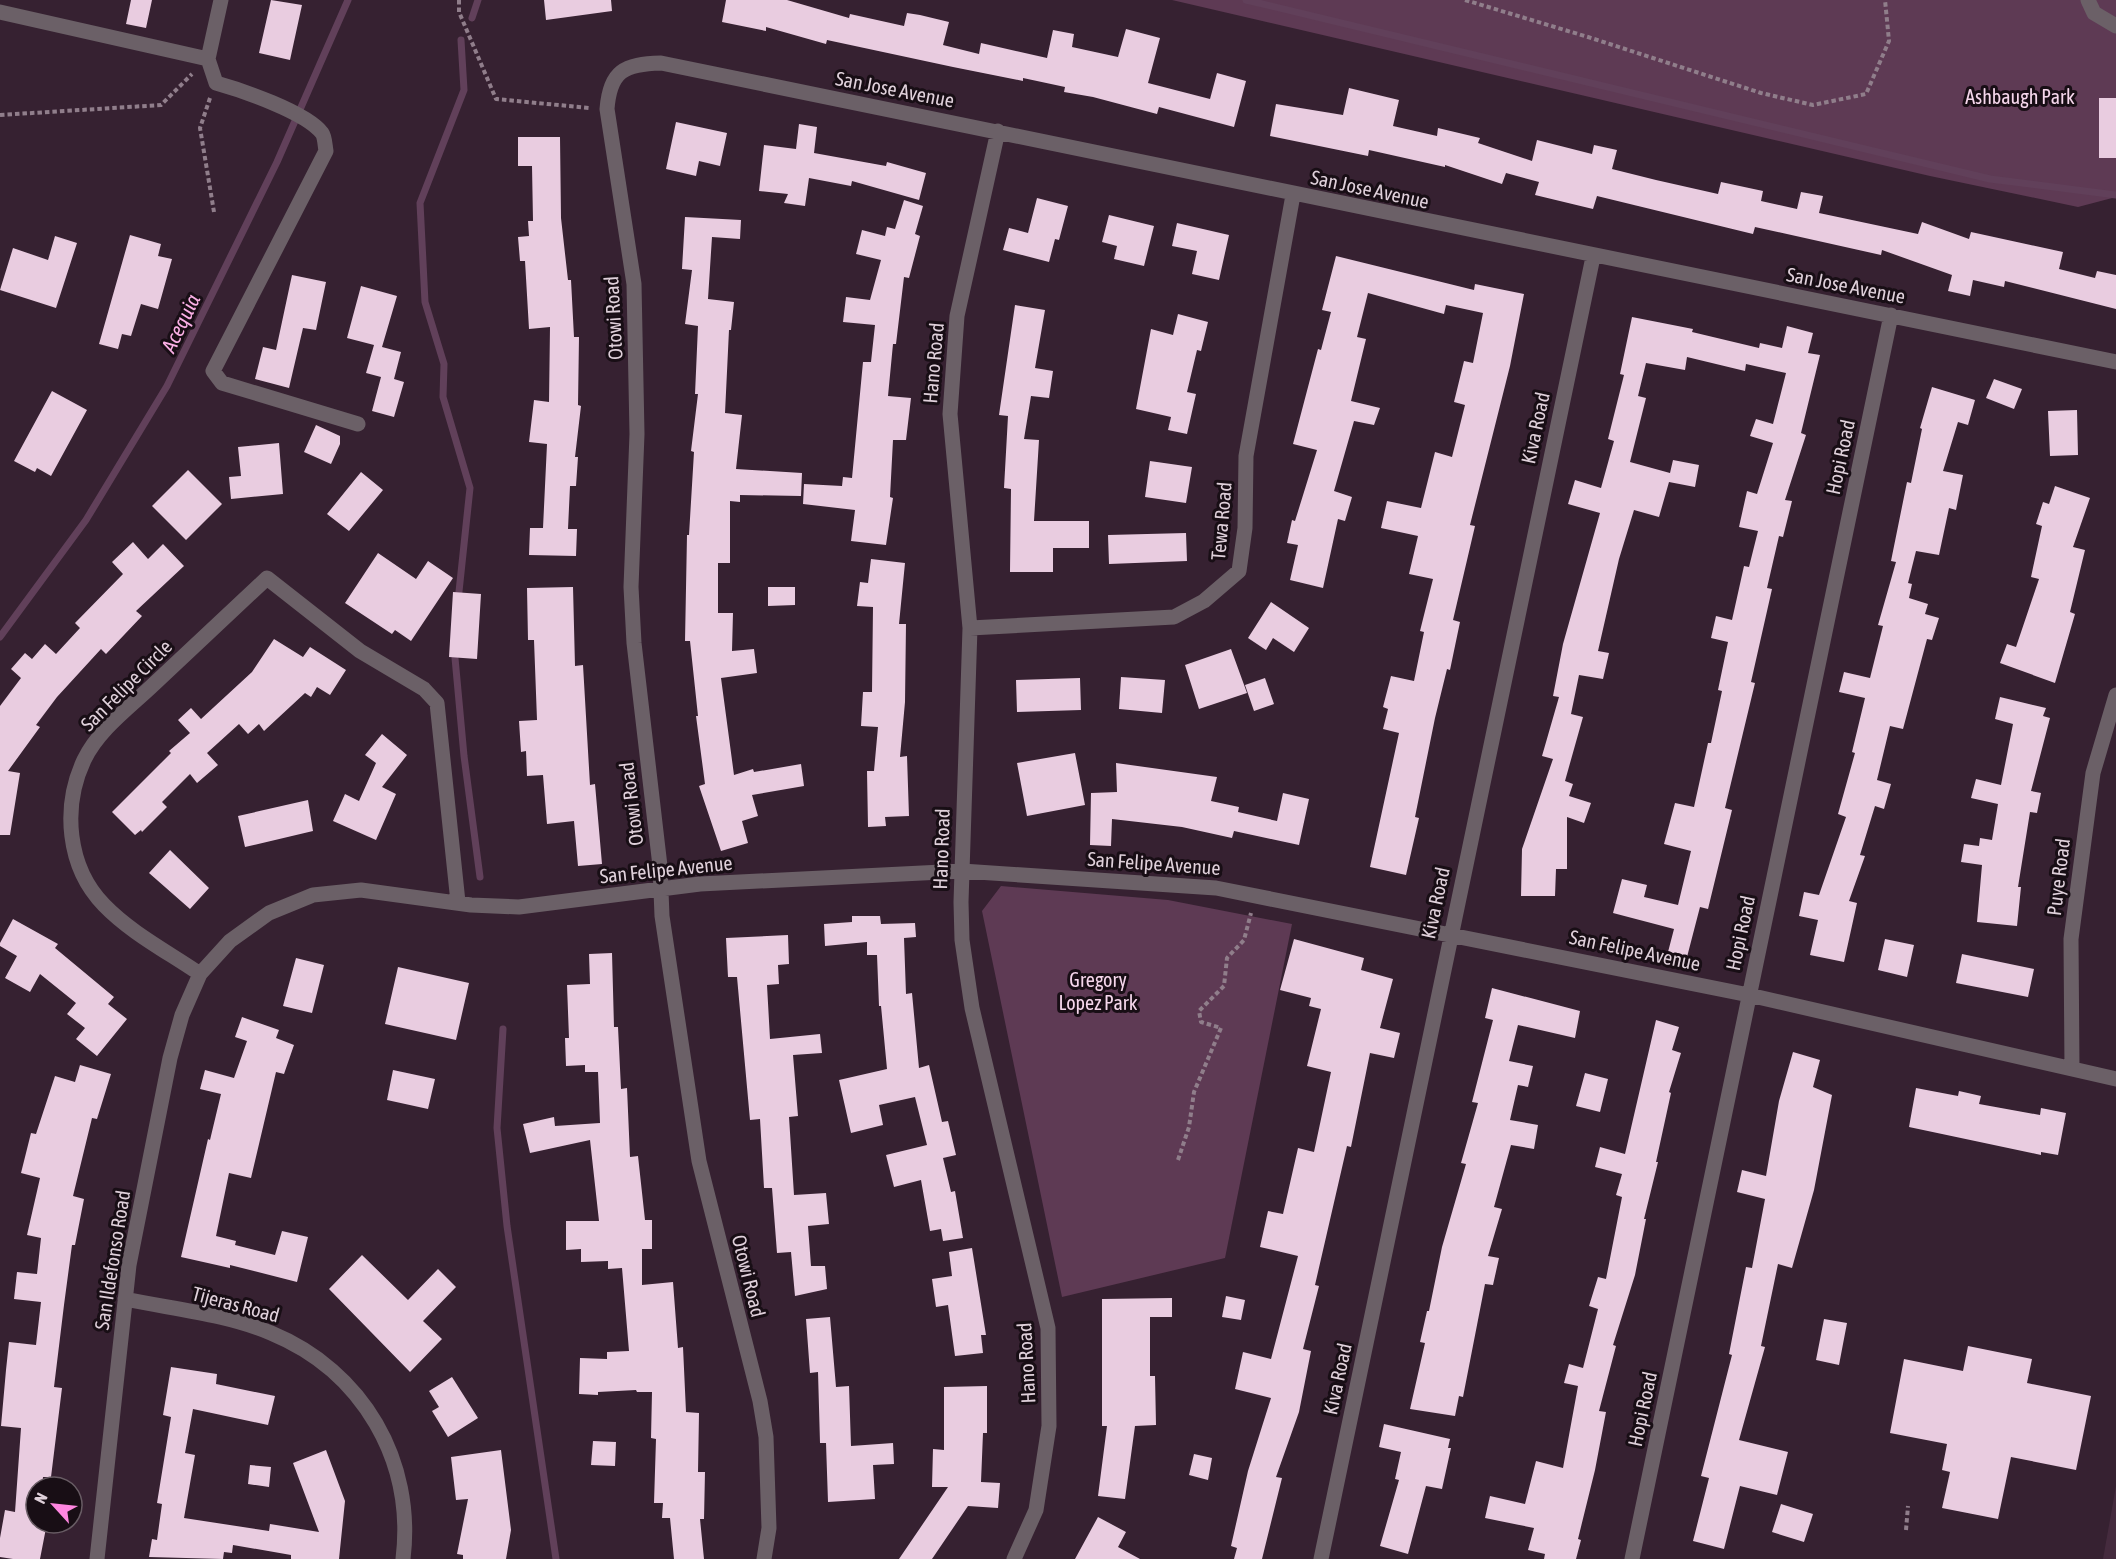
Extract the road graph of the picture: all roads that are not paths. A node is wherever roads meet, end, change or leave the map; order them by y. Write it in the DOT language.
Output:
graph roads {
  1 [pos="221,0"];
  2 [pos="2088,0"];
  3 [pos="0,12"];
  4 [pos="2116,26"];
  5 [pos="208,59"];
  6 [pos="618,75"];
  7 [pos="998,131"];
  8 [pos="1293,195"];
  9 [pos="1593,257"];
  10 [pos="1891,315"];
  11 [pos="2116,362"];
  12 [pos="358,424"];
  13 [pos="970,628"];
  14 [pos="2116,695"];
  15 [pos="962,871"];
  16 [pos="661,890"];
  17 [pos="458,902"];
  18 [pos="1450,934"];
  19 [pos="200,974"];
  20 [pos="1749,995"];
  21 [pos="2072,1069"];
  22 [pos="2116,1079"];
  23 [pos="125,1299"];
  24 [pos="97,1559"];
  25 [pos="403,1559"];
  26 [pos="764,1559"];
  27 [pos="1014,1559"];
  28 [pos="1321,1559"];
  29 [pos="1632,1559"];
  1 -- 5 [label="street"];
  2 -- 4 [label="street"];
  3 -- 5 [label="street"];
  5 -- 12 [label="street"];
  6 -- 7 [label="street, San Jose Avenue"];
  6 -- 16 [label="street, Otowi Road"];
  7 -- 8 [label="street, San Jose Avenue"];
  7 -- 13 [label="street, Hano Road"];
  8 -- 9 [label="street, San Jose Avenue"];
  8 -- 13 [label="street, Tewa Road"];
  9 -- 10 [label="street, San Jose Avenue"];
  9 -- 18 [label="street, Kiva Road"];
  10 -- 11 [label="street, San Jose Avenue"];
  10 -- 20 [label="street, Hopi Road"];
  13 -- 15 [label="street, Hano Road"];
  14 -- 21 [label="street, Puye Road"];
  15 -- 16 [label="street, San Felipe Avenue"];
  15 -- 18 [label="street, San Felipe Avenue"];
  15 -- 27 [label="street, Hano Road"];
  16 -- 17 [label="street, San Felipe Avenue"];
  16 -- 26 [label="street, Otowi Road"];
  17 -- 19 [label="street, San Felipe Avenue"];
  17 -- 19 [label="street, San Felipe Circle"];
  18 -- 20 [label="street, San Felipe Avenue"];
  18 -- 28 [label="street, Kiva Road"];
  19 -- 23 [label="street, San Ildefonso Road"];
  20 -- 21 [label="street, San Felipe Avenue"];
  20 -- 29 [label="street, Hopi Road"];
  21 -- 22 [label="street, San Felipe Avenue"];
  23 -- 24 [label="street, San Ildefonso Road"];
  23 -- 25 [label="street, Tijeras Road"];
}
